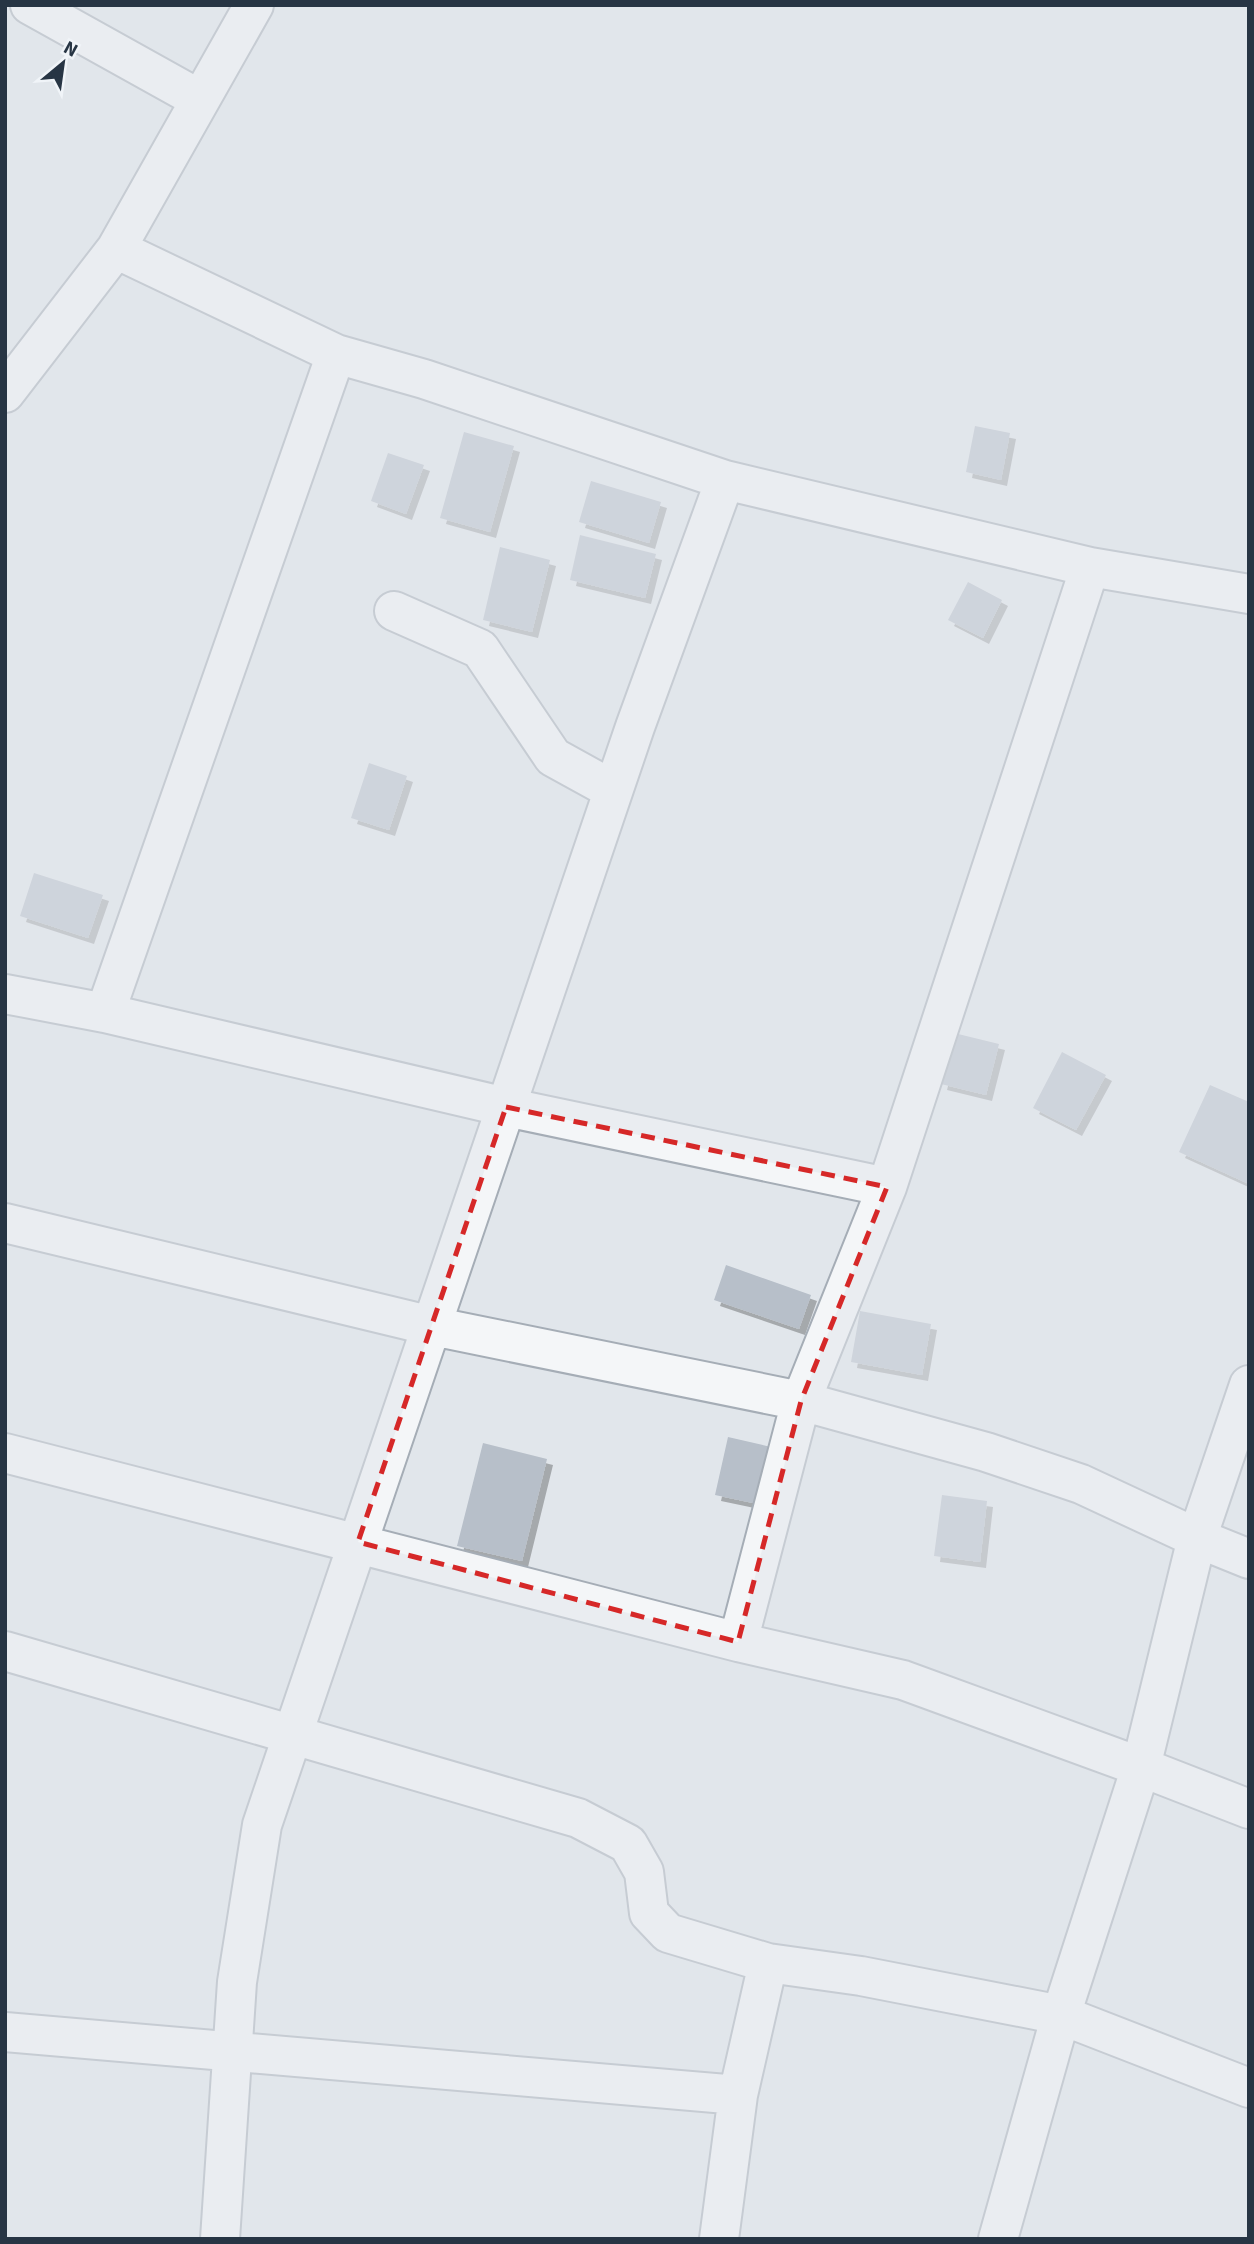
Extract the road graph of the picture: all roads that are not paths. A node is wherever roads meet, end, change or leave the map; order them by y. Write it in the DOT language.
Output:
graph roads {
  1 [pos="30,5"];
  2 [pos="254,5"];
  3 [pos="199,99"];
  4 [pos="116,249"];
  5 [pos="335,354"];
  6 [pos="5,393"];
  7 [pos="725,480"];
  8 [pos="1090,567"];
  9 [pos="1249,594"];
  10 [pos="394,611"];
  11 [pos="614,790"];
  12 [pos="5,994"];
  13 [pos="105,1013"];
  14 [pos="506,1107"];
  15 [pos="887,1187"];
  16 [pos="5,1223"];
  17 [pos="432,1326"];
  18 [pos="1249,1385"];
  19 [pos="801,1401"];
  20 [pos="5,1452"];
  21 [pos="1197,1538"];
  22 [pos="358,1542"];
  23 [pos="1249,1559"];
  24 [pos="738,1642"];
  25 [pos="5,1651"];
  26 [pos="292,1735"];
  27 [pos="1141,1767"];
  28 [pos="1249,1809"];
  29 [pos="768,1963"];
  30 [pos="1060,2015"];
  31 [pos="5,2032"];
  32 [pos="233,2051"];
  33 [pos="1249,2088"];
  34 [pos="738,2095"];
  35 [pos="220,2239"];
  36 [pos="719,2239"];
  37 [pos="998,2239"];
  1 -- 3 [label="street"];
  2 -- 3 [label="street"];
  3 -- 4 [label="street"];
  4 -- 5 [label="street"];
  4 -- 6 [label="street"];
  5 -- 7 [label="street"];
  5 -- 13 [label="street"];
  7 -- 8 [label="street"];
  7 -- 11 [label="street"];
  8 -- 9 [label="street"];
  8 -- 15 [label="street"];
  10 -- 11 [label="street"];
  11 -- 14 [label="street"];
  12 -- 13 [label="street"];
  13 -- 14 [label="street"];
  14 -- 15 [label="street"];
  14 -- 17 [label="street"];
  15 -- 19 [label="street"];
  16 -- 17 [label="street"];
  17 -- 19 [label="street"];
  17 -- 22 [label="street"];
  18 -- 21 [label="street"];
  19 -- 21 [label="street"];
  19 -- 24 [label="street"];
  20 -- 22 [label="street"];
  21 -- 23 [label="street"];
  21 -- 27 [label="street"];
  22 -- 24 [label="street"];
  22 -- 26 [label="street"];
  24 -- 27 [label="street"];
  25 -- 26 [label="street"];
  26 -- 29 [label="street"];
  26 -- 32 [label="street"];
  27 -- 28 [label="street"];
  27 -- 30 [label="street"];
  29 -- 30 [label="street"];
  29 -- 34 [label="street"];
  30 -- 33 [label="street"];
  30 -- 37 [label="street"];
  31 -- 32 [label="street"];
  32 -- 34 [label="street"];
  32 -- 35 [label="street"];
  34 -- 36 [label="street"];
}
